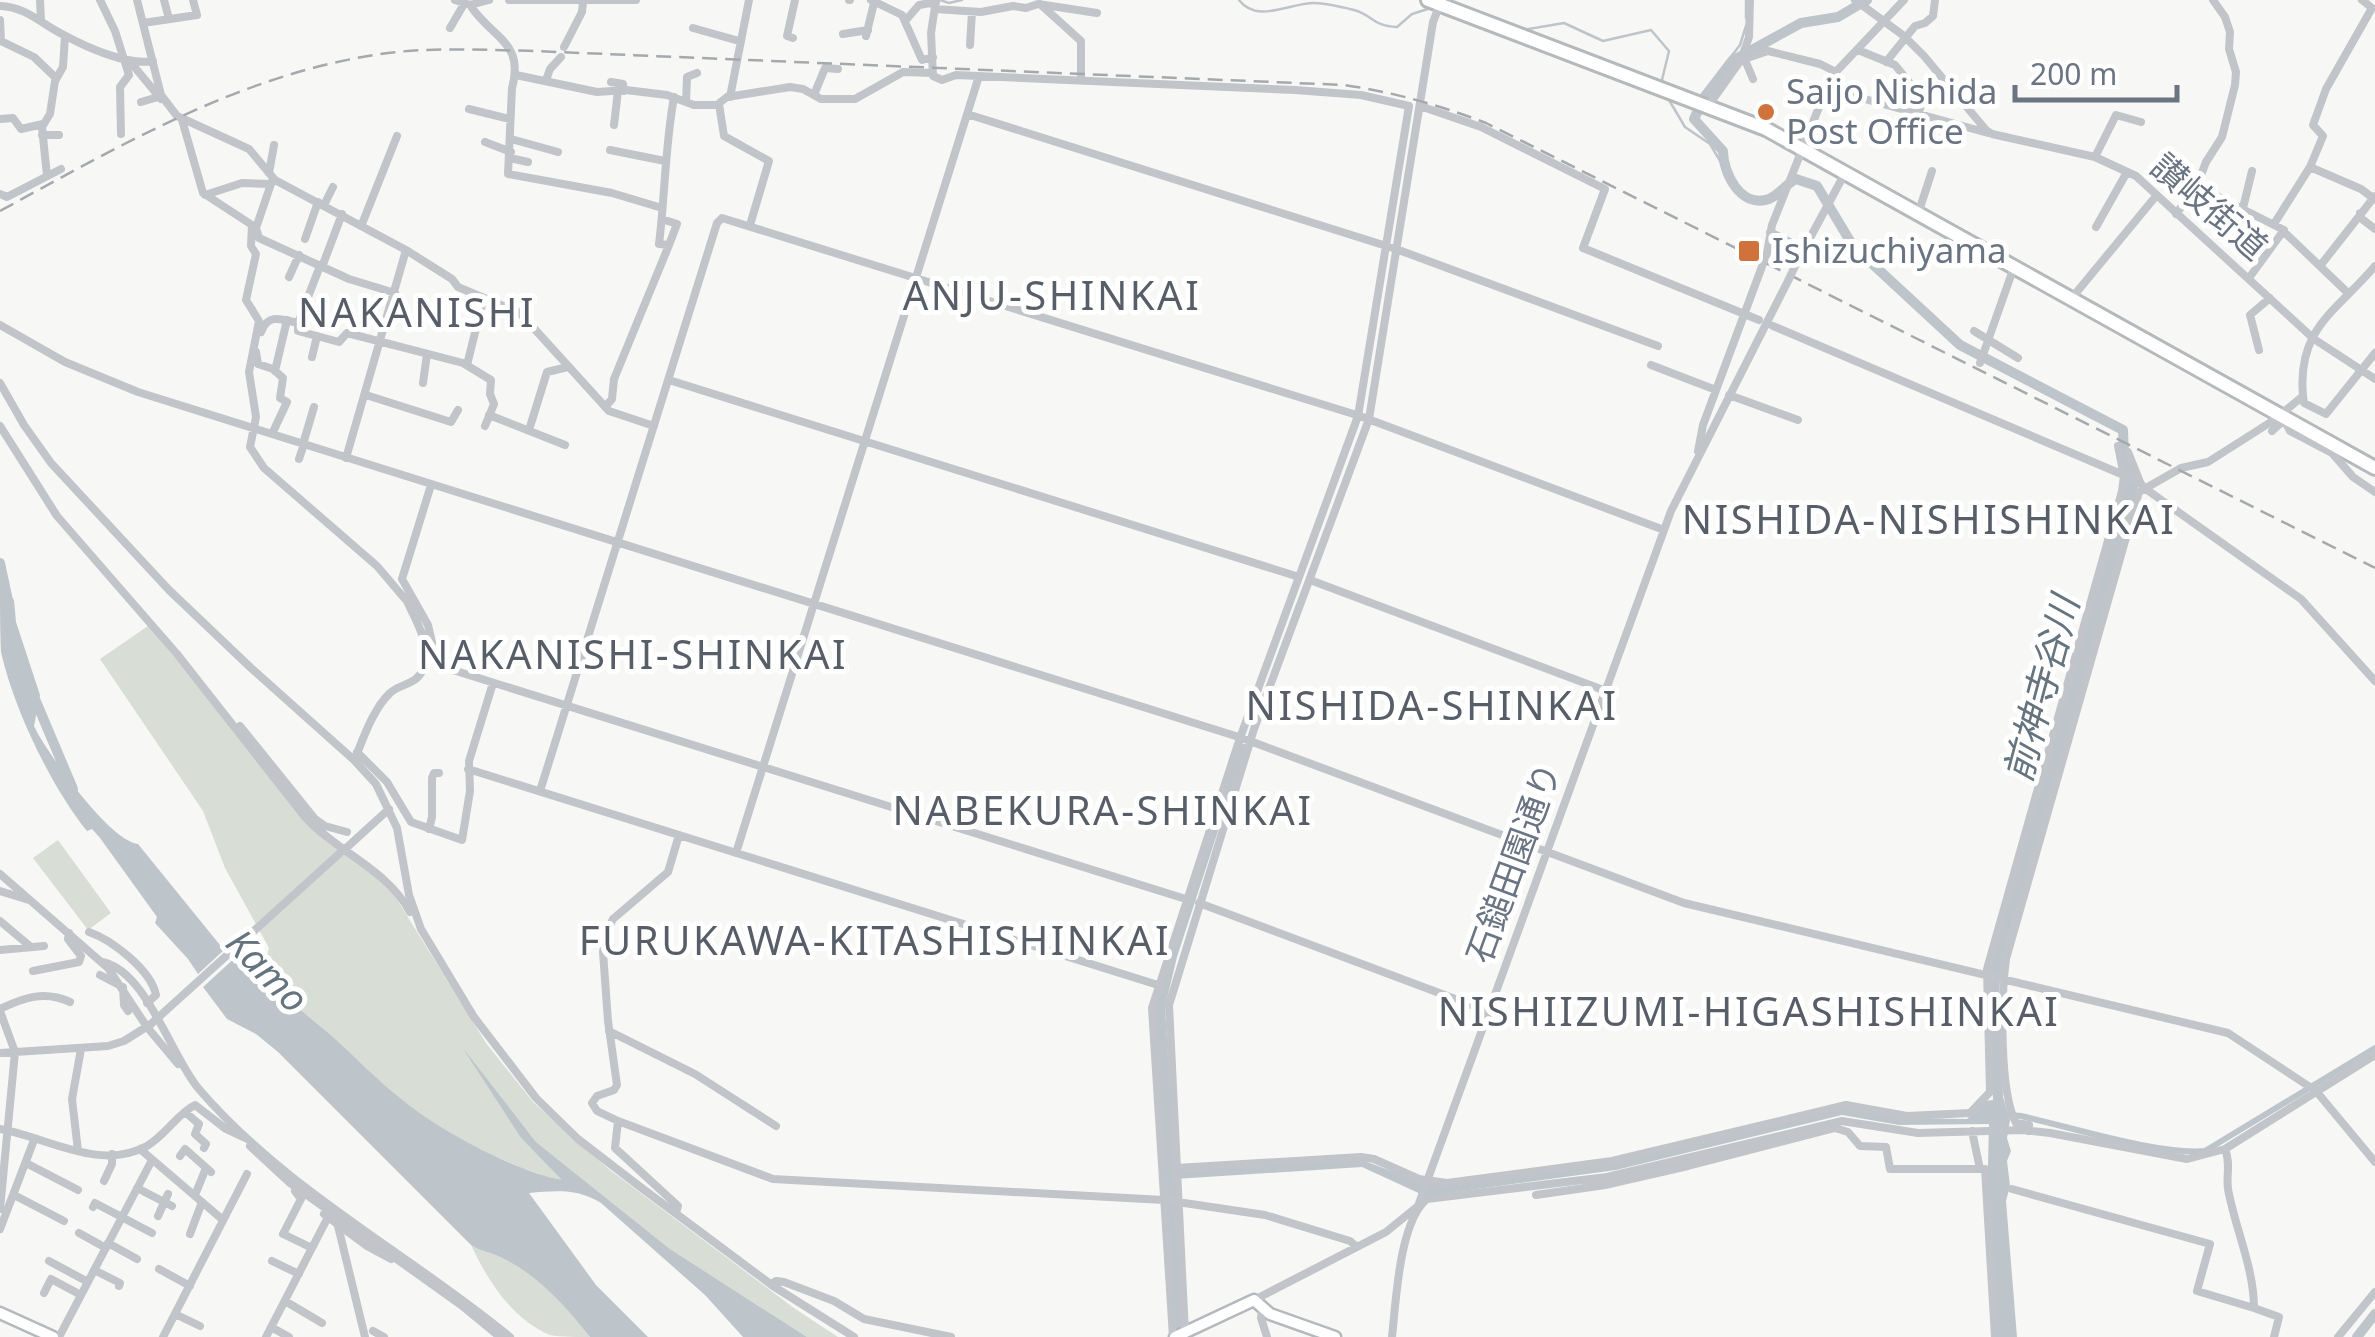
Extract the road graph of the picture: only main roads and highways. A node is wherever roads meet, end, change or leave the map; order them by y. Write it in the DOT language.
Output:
graph roads {
  1 [pos="1434,2"];
  2 [pos="2375,468"];
  3 [pos="0,1313"];
  4 [pos="1181,1335"];
  5 [pos="56,1337"];
  6 [pos="1335,1337"];
  1 -- 2 [label="highway"];
  3 -- 5 [label="main road"];
  4 -- 6 [label="main road"];
}
